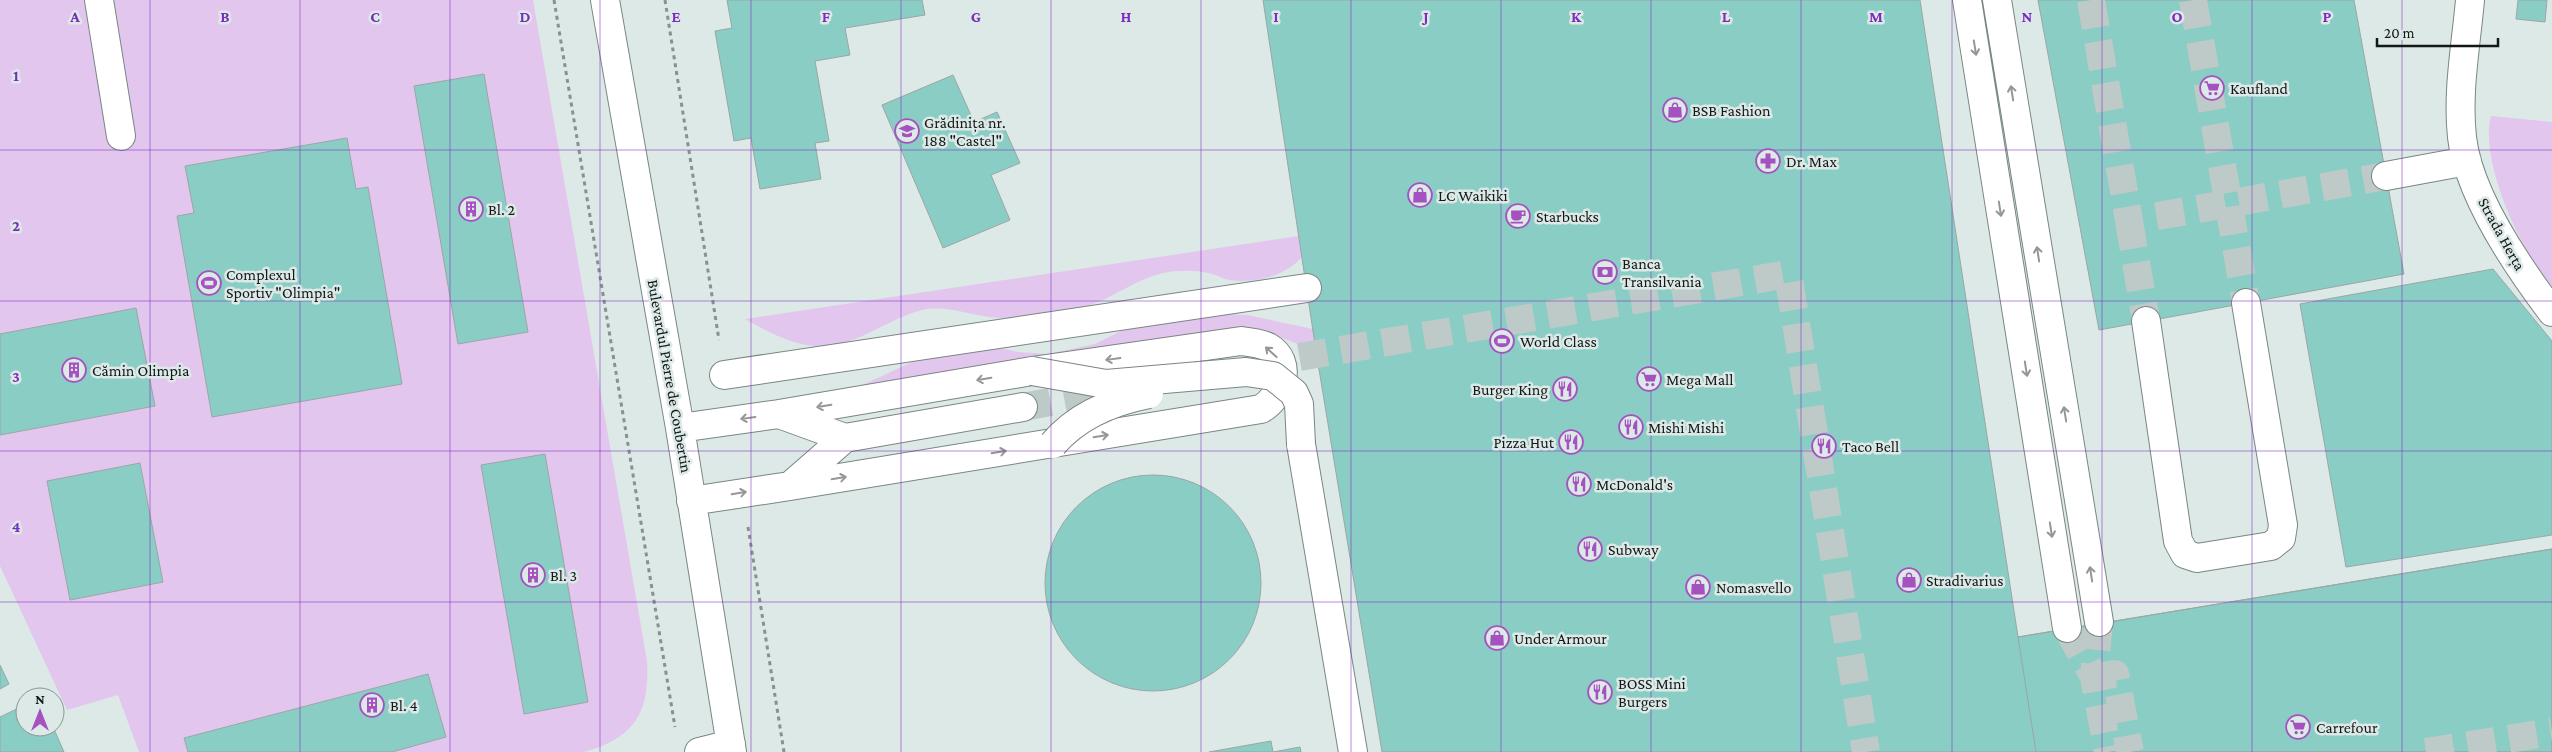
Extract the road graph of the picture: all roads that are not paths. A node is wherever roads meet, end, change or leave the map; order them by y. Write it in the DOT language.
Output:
graph roads {
  1 [pos="99,0"];
  2 [pos="605,0"];
  3 [pos="1967,0"];
  4 [pos="1997,0"];
  5 [pos="2470,0"];
  6 [pos="121,136"];
  7 [pos="2468,161"];
  8 [pos="2386,176"];
  9 [pos="1307,288"];
  10 [pos="2246,303"];
  11 [pos="2552,312"];
  12 [pos="2146,321"];
  13 [pos="724,375"];
  14 [pos="1283,382"];
  15 [pos="1023,407"];
  16 [pos="779,414"];
  17 [pos="680,428"];
  18 [pos="845,438"];
  19 [pos="1053,444"];
  20 [pos="1301,444"];
  21 [pos="790,486"];
  22 [pos="691,501"];
  23 [pos="2099,622"];
  24 [pos="2067,628"];
  25 [pos="731,748"];
  26 [pos="700,752"];
  27 [pos="1353,752"];
  1 -- 6 [label="street"];
  2 -- 17 [label="street, Bulevardul Pierre de Coubertin"];
  3 -- 24 [label="street, one-way"];
  23 -- 4 [label="street, one-way"];
  5 -- 7 [label="street, Strada Herța"];
  7 -- 8 [label="street"];
  7 -- 11 [label="street, Strada Herța"];
  9 -- 13 [label="street"];
  10 -- 12 [label="street"];
  14 -- 16 [label="street, one-way, bridge"];
  19 -- 14 [label="street, one-way"];
  14 -- 20 [label="street, bridge"];
  15 -- 18 [label="street"];
  16 -- 17 [label="street, one-way"];
  16 -- 18 [label="street"];
  17 -- 22 [label="street, Bulevardul Pierre de Coubertin"];
  18 -- 21 [label="street"];
  19 -- 20 [label="street, bridge"];
  21 -- 19 [label="street, one-way"];
  20 -- 27 [label="street"];
  22 -- 21 [label="street, one-way"];
  22 -- 25 [label="street, Bulevardul Pierre de Coubertin"];
  25 -- 26 [label="street"];
}
